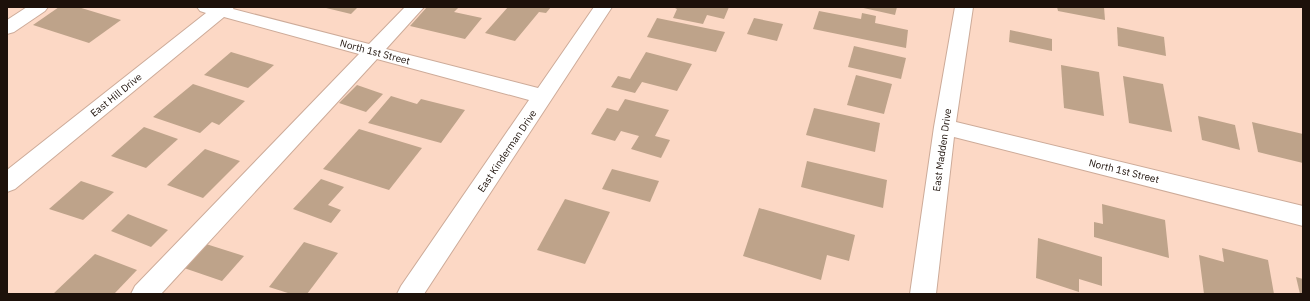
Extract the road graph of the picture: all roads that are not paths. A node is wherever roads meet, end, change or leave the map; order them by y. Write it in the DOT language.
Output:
graph roads {
  1 [pos="39,7"];
  2 [pos="415,7"];
  3 [pos="603,7"];
  4 [pos="964,7"];
  5 [pos="217,8"];
  6 [pos="7,28"];
  7 [pos="373,51"];
  8 [pos="543,97"];
  9 [pos="944,127"];
  10 [pos="7,183"];
  11 [pos="1303,216"];
  12 [pos="144,294"];
  13 [pos="410,294"];
  14 [pos="923,294"];
  1 -- 6 [label="street"];
  2 -- 7 [label="street"];
  3 -- 8 [label="street, East Kinderman Drive"];
  4 -- 9 [label="street, East Madden Drive"];
  5 -- 7 [label="street, North 1st Street"];
  5 -- 10 [label="street, East Hill Drive"];
  7 -- 8 [label="street, North 1st Street"];
  7 -- 12 [label="street"];
  8 -- 13 [label="street, East Kinderman Drive"];
  9 -- 11 [label="street, North 1st Street"];
  9 -- 14 [label="street, East Madden Drive"];
}
